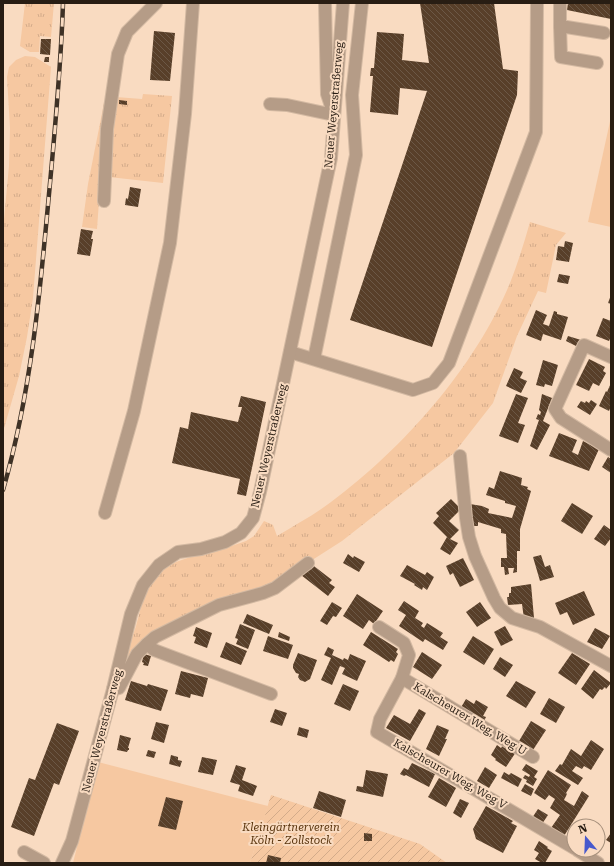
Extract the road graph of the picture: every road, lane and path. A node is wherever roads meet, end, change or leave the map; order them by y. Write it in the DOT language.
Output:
graph roads {
  1 [pos="156,3"];
  2 [pos="193,3"];
  3 [pos="324,3"];
  4 [pos="343,3"];
  5 [pos="362,3"];
  6 [pos="537,3"];
  7 [pos="560,3"];
  8 [pos="560,26"];
  9 [pos="604,33"];
  10 [pos="597,63"];
  11 [pos="270,104"];
  12 [pos="334,115"];
  13 [pos="104,201"];
  14 [pos="290,352"];
  15 [pos="611,357"];
  16 [pos="314,359"];
  17 [pos="611,450"];
  18 [pos="460,456"];
  19 [pos="105,513"];
  20 [pos="308,563"];
  21 [pos="379,627"];
  22 [pos="147,644"];
  23 [pos="611,666"];
  24 [pos="402,678"];
  25 [pos="113,689"];
  26 [pos="271,694"];
  27 [pos="533,758"];
  28 [pos="566,843"];
  29 [pos="24,852"];
  30 [pos="44,863"];
  31 [pos="62,863"];
  1 -- 13 [label="street"];
  2 -- 19 [label="street"];
  3 -- 12 [label="street"];
  4 -- 12 [label="street, Neuer Weyerstraßerweg"];
  5 -- 16 [label="street"];
  6 -- 16 [label="street"];
  7 -- 8 [label="street"];
  8 -- 9 [label="street"];
  8 -- 10 [label="street"];
  11 -- 12 [label="street"];
  12 -- 14 [label="street, Neuer Weyerstraßerweg"];
  14 -- 16 [label="street"];
  14 -- 25 [label="street, Neuer Weyerstraßerweg"];
  15 -- 17 [label="street"];
  18 -- 23 [label="street"];
  20 -- 22 [label="street"];
  21 -- 24 [label="street, Kalscheurer Weg, Weg U"];
  22 -- 25 [label="street"];
  22 -- 26 [label="street"];
  24 -- 27 [label="street, Kalscheurer Weg, Weg U"];
  24 -- 28 [label="street, Kalscheurer Weg, Weg V"];
  25 -- 31 [label="street, Neuer Weyerstraßerweg"];
  29 -- 30 [label="street"];
}
